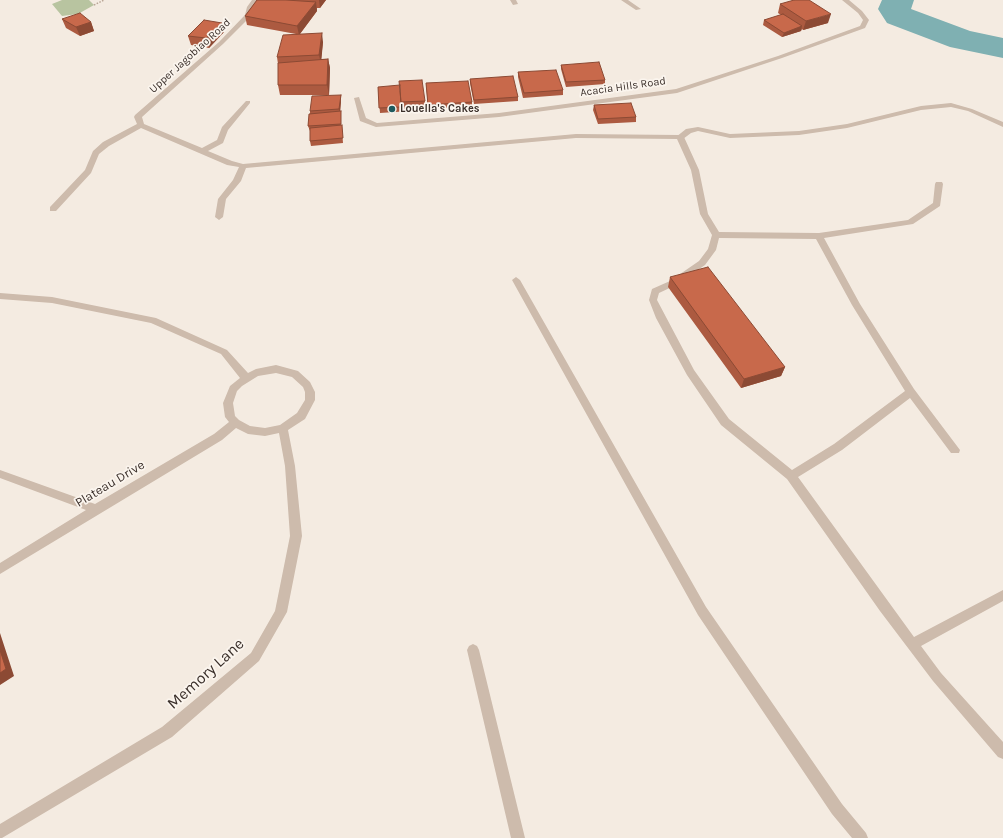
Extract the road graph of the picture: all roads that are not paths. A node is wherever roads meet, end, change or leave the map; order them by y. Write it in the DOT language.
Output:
graph roads {
  1 [pos="255,0"];
  2 [pos="624,0"];
  3 [pos="846,0"];
  4 [pos="638,9"];
  5 [pos="357,98"];
  6 [pos="248,102"];
  7 [pos="142,125"];
  8 [pos="1003,125"];
  9 [pos="680,137"];
  10 [pos="203,151"];
  11 [pos="244,166"];
  12 [pos="939,184"];
  13 [pos="53,209"];
  14 [pos="219,217"];
  15 [pos="716,235"];
  16 [pos="819,236"];
  17 [pos="516,280"];
  18 [pos="0,296"];
  19 [pos="246,378"];
  20 [pos="911,392"];
  21 [pos="234,423"];
  22 [pos="283,428"];
  23 [pos="955,450"];
  24 [pos="0,474"];
  25 [pos="791,476"];
  26 [pos="96,509"];
  27 [pos="0,569"];
  28 [pos="1003,595"];
  29 [pos="913,644"];
  30 [pos="473,650"];
  31 [pos="1003,752"];
  32 [pos="0,832"];
  33 [pos="518,838"];
  34 [pos="861,838"];
  1 -- 7 [label="street, Upper Jagobiao Road"];
  2 -- 4 [label="street"];
  3 -- 5 [label="street, Acacia Hills Road"];
  6 -- 10 [label="street"];
  7 -- 10 [label="street"];
  7 -- 13 [label="street"];
  8 -- 9 [label="street"];
  9 -- 11 [label="street"];
  9 -- 15 [label="street"];
  10 -- 11 [label="street"];
  11 -- 14 [label="street"];
  12 -- 16 [label="street"];
  15 -- 16 [label="street"];
  15 -- 25 [label="street"];
  16 -- 20 [label="street"];
  17 -- 34 [label="street"];
  18 -- 19 [label="street"];
  19 -- 21 [label="street"];
  19 -- 22 [label="street"];
  20 -- 23 [label="street"];
  20 -- 25 [label="street"];
  21 -- 22 [label="street"];
  21 -- 26 [label="street, Plateau Drive"];
  22 -- 32 [label="street, Memory Lane"];
  24 -- 26 [label="street"];
  25 -- 29 [label="street"];
  26 -- 27 [label="street, Plateau Drive"];
  28 -- 29 [label="street"];
  29 -- 31 [label="street"];
  30 -- 33 [label="street"];
}
